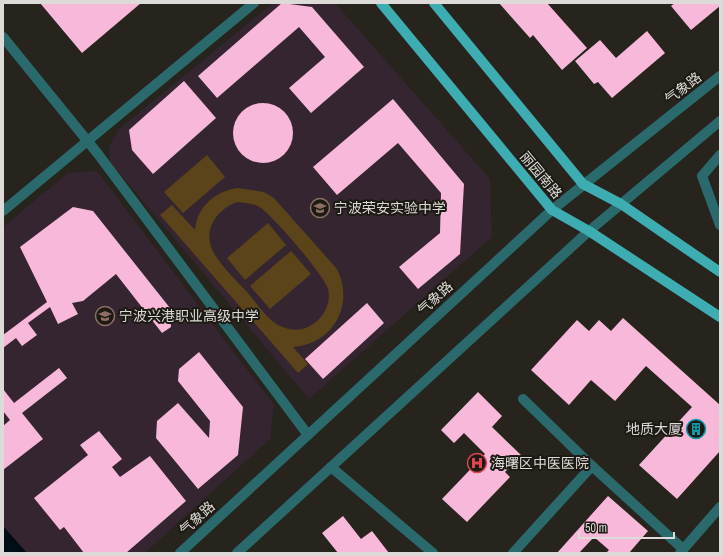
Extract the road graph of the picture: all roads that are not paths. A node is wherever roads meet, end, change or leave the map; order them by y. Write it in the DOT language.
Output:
graph roads {
  1 [pos="254,3"];
  2 [pos="381,3"];
  3 [pos="434,3"];
  4 [pos="3,37"];
  5 [pos="720,76"];
  6 [pos="720,121"];
  7 [pos="87,140"];
  8 [pos="720,155"];
  9 [pos="583,184"];
  10 [pos="621,204"];
  11 [pos="552,210"];
  12 [pos="3,212"];
  13 [pos="720,225"];
  14 [pos="589,231"];
  15 [pos="720,272"];
  16 [pos="720,317"];
  17 [pos="522,398"];
  18 [pos="308,435"];
  19 [pos="592,466"];
  20 [pos="331,467"];
  21 [pos="720,507"];
  22 [pos="682,551"];
  23 [pos="180,553"];
  24 [pos="237,553"];
  25 [pos="433,553"];
  26 [pos="513,553"];
  1 -- 7 [label="street"];
  2 -- 11 [label="main road, 丽园南路"];
  3 -- 9 [label="main road, 丽园南路"];
  4 -- 7 [label="street"];
  5 -- 9 [label="street, 气象路"];
  6 -- 10 [label="street"];
  7 -- 12 [label="street"];
  7 -- 18 [label="street"];
  8 -- 13 [label="street"];
  9 -- 10 [label="main road, 丽园南路"];
  9 -- 11 [label="street, 气象路"];
  10 -- 14 [label="street"];
  10 -- 15 [label="main road, 丽园南路"];
  11 -- 14 [label="main road, 丽园南路"];
  11 -- 18 [label="street, 气象路"];
  14 -- 16 [label="main road, 丽园南路"];
  14 -- 20 [label="street"];
  17 -- 19 [label="street"];
  18 -- 23 [label="street, 气象路"];
  19 -- 22 [label="street"];
  19 -- 26 [label="street"];
  20 -- 24 [label="street"];
  20 -- 25 [label="street"];
  21 -- 22 [label="street"];
}
